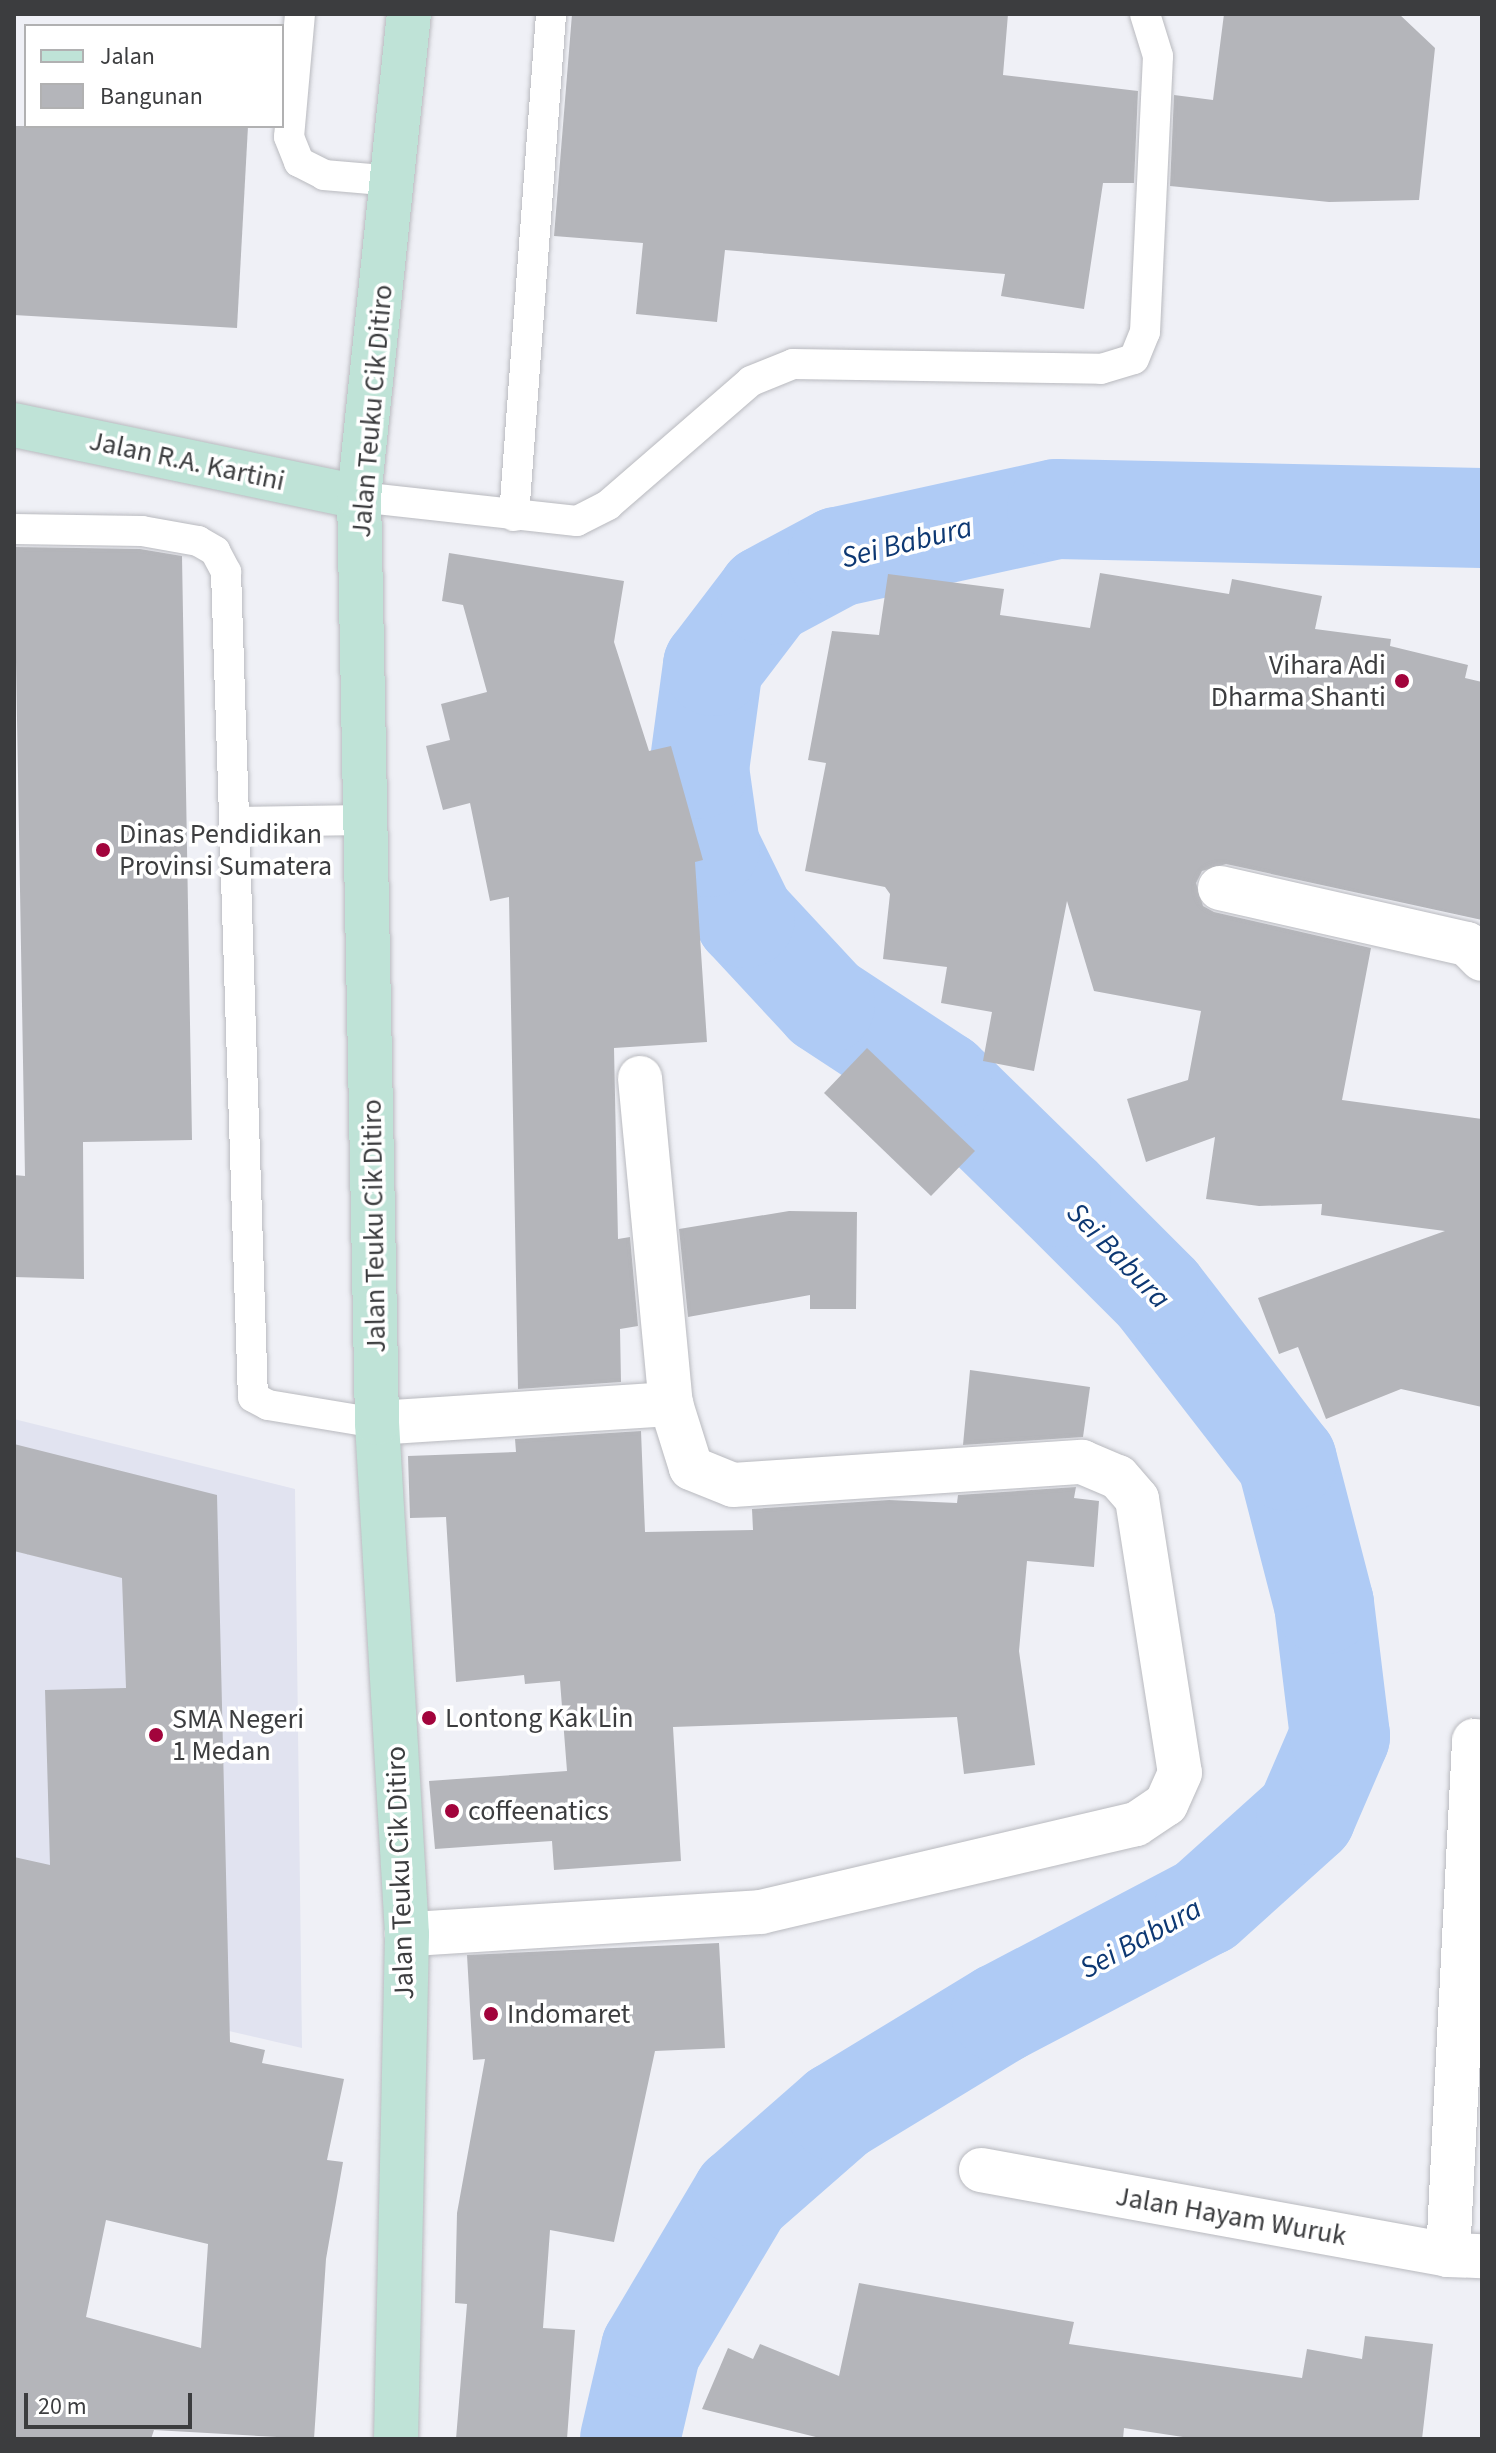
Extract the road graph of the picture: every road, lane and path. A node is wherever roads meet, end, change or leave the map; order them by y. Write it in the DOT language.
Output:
graph roads {
  1 [pos="300,14"];
  2 [pos="409,14"];
  3 [pos="551,14"];
  4 [pos="1145,14"];
  5 [pos="394,181"];
  6 [pos="14,425"];
  7 [pos="359,497"];
  8 [pos="514,516"];
  9 [pos="14,529"];
  10 [pos="366,820"];
  11 [pos="235,822"];
  12 [pos="1220,888"];
  13 [pos="1482,959"];
  14 [pos="640,1078"];
  15 [pos="671,1404"];
  16 [pos="377,1423"];
  17 [pos="1474,1741"];
  18 [pos="407,1934"];
  19 [pos="981,2170"];
  20 [pos="1465,2256"];
  21 [pos="396,2439"];
  1 -- 5 [label="lane"];
  2 -- 5 [label="street, Jalan Teuku Cik Ditiro"];
  3 -- 8 [label="lane"];
  4 -- 8 [label="lane"];
  5 -- 7 [label="street, Jalan Teuku Cik Ditiro"];
  6 -- 7 [label="street, Jalan R.A. Kartini"];
  7 -- 8 [label="lane"];
  7 -- 10 [label="street, Jalan Teuku Cik Ditiro"];
  9 -- 11 [label="lane"];
  10 -- 11 [label="lane"];
  10 -- 16 [label="street, Jalan Teuku Cik Ditiro"];
  11 -- 16 [label="lane"];
  12 -- 13 [label="street"];
  14 -- 15 [label="street"];
  15 -- 16 [label="street"];
  15 -- 18 [label="street"];
  16 -- 18 [label="street, Jalan Teuku Cik Ditiro"];
  17 -- 20 [label="street"];
  18 -- 21 [label="street, Jalan Teuku Cik Ditiro"];
  19 -- 20 [label="street, Jalan Hayam Wuruk"];
}
